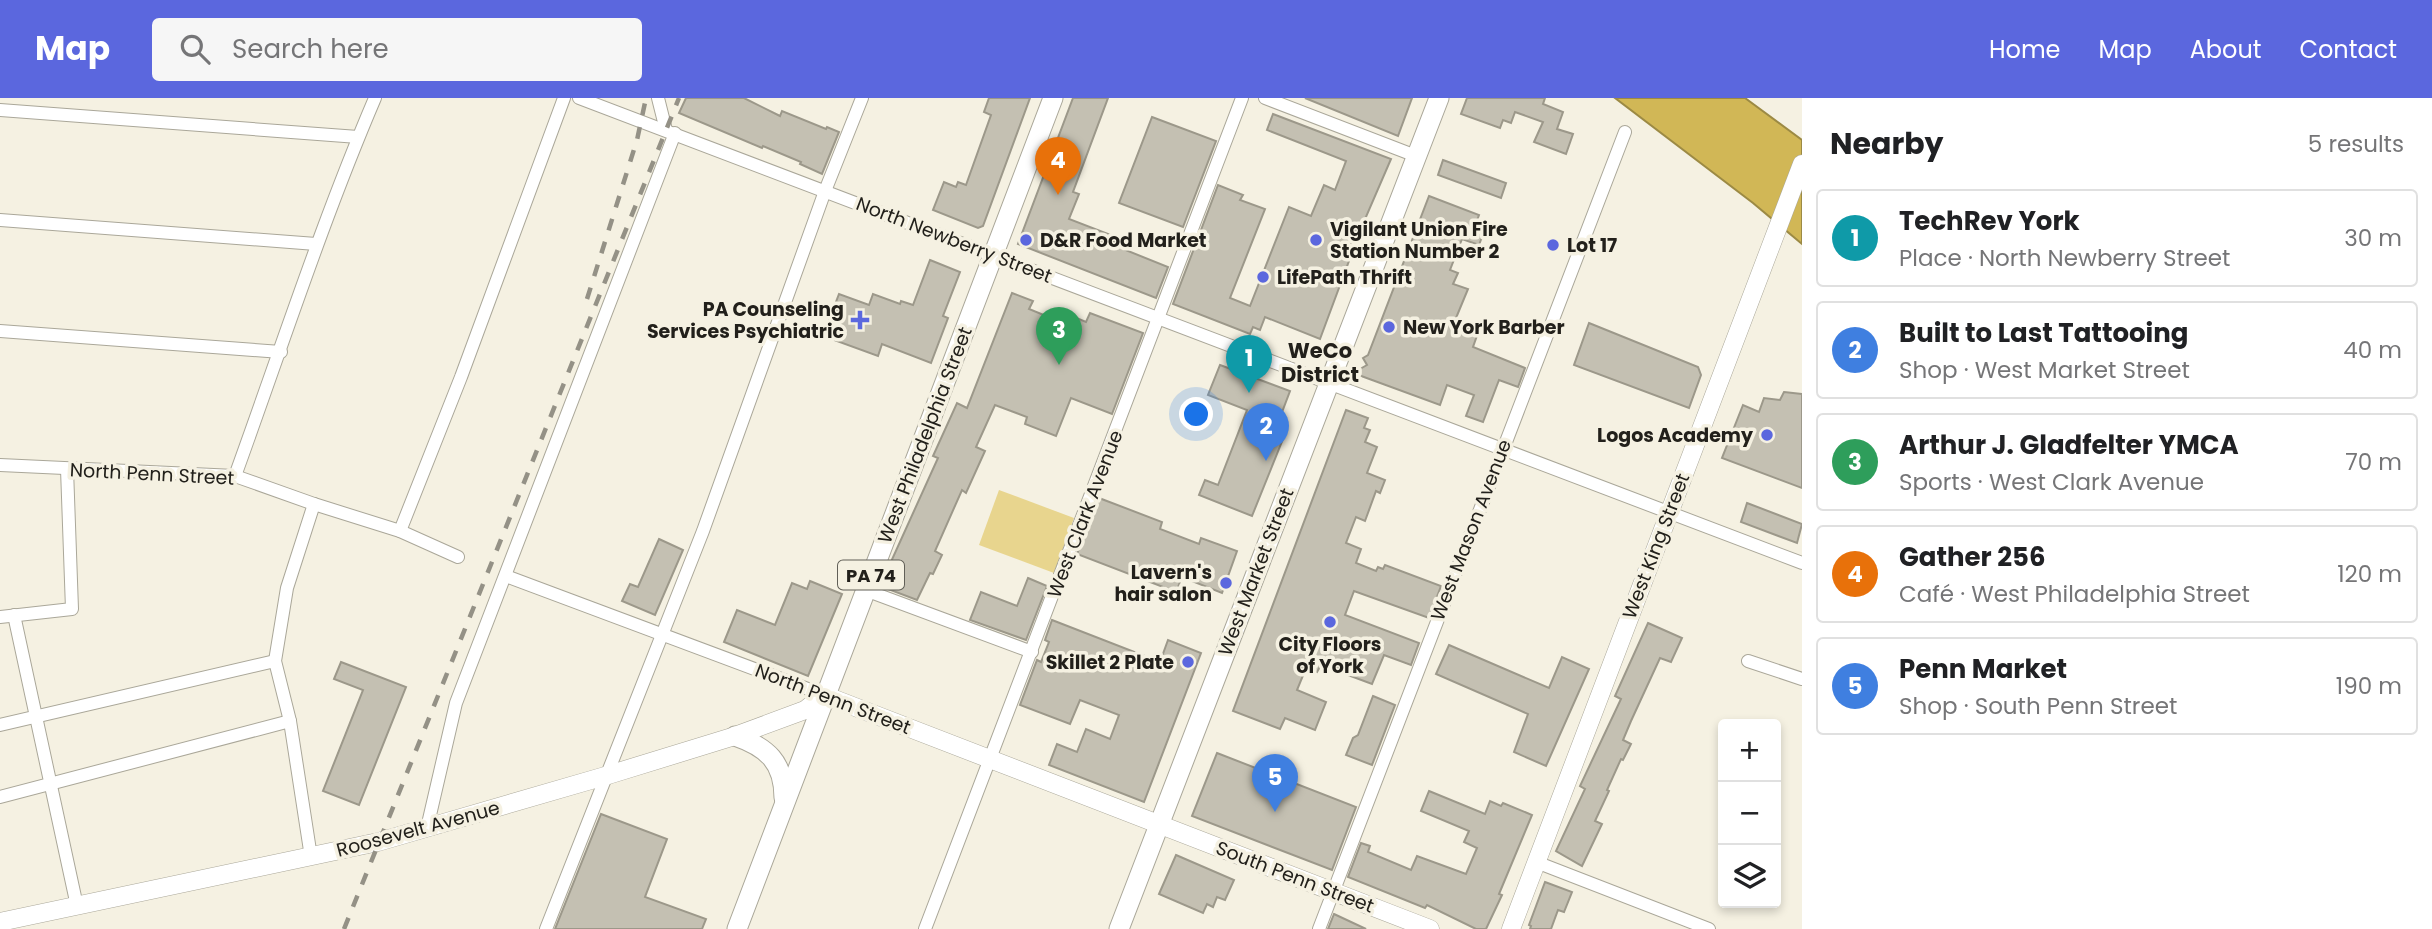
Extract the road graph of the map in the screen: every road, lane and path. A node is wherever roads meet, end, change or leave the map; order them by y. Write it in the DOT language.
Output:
graph roads {
  1 [pos="5,98"];
  2 [pos="375,98"];
  3 [pos="564,98"];
  4 [pos="579,98"];
  5 [pos="658,98"];
  6 [pos="862,98"];
  7 [pos="1053,98"];
  8 [pos="1242,98"];
  9 [pos="1265,98"];
  10 [pos="1439,98"];
  11 [pos="0,110"];
  12 [pos="670,131"];
  13 [pos="1625,132"];
  14 [pos="358,137"];
  15 [pos="1416,156"];
  16 [pos="1802,164"];
  17 [pos="825,191"];
  18 [pos="0,220"];
  19 [pos="316,244"];
  20 [pos="995,255"];
  21 [pos="1159,319"];
  22 [pos="0,331"];
  23 [pos="281,352"];
  24 [pos="1328,384"];
  25 [pos="1503,448"];
  26 [pos="0,465"];
  27 [pos="67,470"];
  28 [pos="235,476"];
  29 [pos="314,504"];
  30 [pos="1669,513"];
  31 [pos="400,531"];
  32 [pos="458,557"];
  33 [pos="1802,563"];
  34 [pos="506,576"];
  35 [pos="865,590"];
  36 [pos="15,615"];
  37 [pos="0,617"];
  38 [pos="661,633"];
  39 [pos="1032,652"];
  40 [pos="1748,660"];
  41 [pos="275,661"];
  42 [pos="1802,679"];
  43 [pos="824,695"];
  44 [pos="37,716"];
  45 [pos="290,721"];
  46 [pos="0,725"];
  47 [pos="735,736"];
  48 [pos="990,760"];
  49 [pos="605,776"];
  50 [pos="52,785"];
  51 [pos="0,797"];
  52 [pos="784,802"];
  53 [pos="1160,825"];
  54 [pos="426,828"];
  55 [pos="311,857"];
  56 [pos="1536,862"];
  57 [pos="1333,891"];
  58 [pos="77,906"];
  59 [pos="0,922"];
  60 [pos="546,929"];
  61 [pos="737,929"];
  62 [pos="925,929"];
  63 [pos="1119,929"];
  64 [pos="1319,929"];
  65 [pos="1430,929"];
  66 [pos="1511,929"];
  67 [pos="1709,929"];
  1 -- 11 [label="street"];
  2 -- 14 [label="street"];
  3 -- 31 [label="street"];
  4 -- 12 [label="street, North Newberry Street"];
  5 -- 12 [label="street"];
  6 -- 17 [label="street"];
  7 -- 20 [label="main road, West Philadelphia Street / PA 74"];
  8 -- 21 [label="street, West Clark Avenue"];
  9 -- 15 [label="street"];
  10 -- 15 [label="main road, West Market Street"];
  11 -- 14 [label="street"];
  12 -- 17 [label="street, North Newberry Street"];
  12 -- 34 [label="street"];
  13 -- 25 [label="street, West Mason Avenue"];
  14 -- 19 [label="street"];
  15 -- 24 [label="main road, West Market Street"];
  16 -- 30 [label="main road, West King Street"];
  17 -- 20 [label="street, North Newberry Street"];
  17 -- 38 [label="street"];
  18 -- 19 [label="street"];
  19 -- 23 [label="street"];
  20 -- 21 [label="street, North Newberry Street"];
  20 -- 35 [label="main road, West Philadelphia Street / PA 74"];
  21 -- 24 [label="street, North Newberry Street"];
  21 -- 39 [label="street, West Clark Avenue"];
  22 -- 23 [label="street"];
  23 -- 28 [label="street"];
  24 -- 25 [label="street, North Newberry Street"];
  24 -- 53 [label="main road, West Market Street"];
  25 -- 30 [label="street, North Newberry Street"];
  25 -- 57 [label="street, West Mason Avenue"];
  26 -- 27 [label="street, North Penn Street"];
  27 -- 28 [label="street, North Penn Street"];
  27 -- 36 [label="street"];
  28 -- 29 [label="street, North Penn Street"];
  29 -- 31 [label="street, North Penn Street"];
  29 -- 41 [label="street"];
  30 -- 33 [label="street, North Newberry Street"];
  30 -- 56 [label="main road, West King Street"];
  31 -- 32 [label="street, North Penn Street"];
  34 -- 38 [label="street, North Penn Street"];
  34 -- 54 [label="street"];
  35 -- 39 [label="street"];
  35 -- 43 [label="main road, West Philadelphia Street / PA 74"];
  36 -- 37 [label="street"];
  36 -- 44 [label="street"];
  38 -- 43 [label="street, North Penn Street"];
  38 -- 49 [label="street"];
  39 -- 48 [label="street, West Clark Avenue"];
  40 -- 42 [label="street"];
  41 -- 44 [label="street"];
  41 -- 45 [label="street"];
  43 -- 47 [label="main road, Roosevelt Avenue"];
  43 -- 48 [label="main road, North Penn Street"];
  43 -- 52 [label="main road, West Philadelphia Street / PA 74"];
  44 -- 46 [label="street"];
  44 -- 50 [label="street"];
  45 -- 50 [label="street"];
  45 -- 55 [label="street"];
  47 -- 49 [label="main road, Roosevelt Avenue"];
  47 -- 52 [label="main road"];
  48 -- 53 [label="main road, North Penn Street"];
  48 -- 62 [label="street, West Clark Avenue"];
  49 -- 54 [label="main road, Roosevelt Avenue"];
  49 -- 60 [label="street"];
  50 -- 51 [label="street"];
  50 -- 58 [label="street"];
  52 -- 61 [label="main road, West Philadelphia Street / PA 74"];
  53 -- 57 [label="main road, South Penn Street"];
  53 -- 63 [label="main road, West Market Street"];
  54 -- 55 [label="main road, Roosevelt Avenue"];
  55 -- 58 [label="main road, Roosevelt Avenue"];
  56 -- 66 [label="main road, West King Street"];
  56 -- 67 [label="street"];
  57 -- 64 [label="street, West Mason Avenue"];
  57 -- 65 [label="main road, South Penn Street"];
  58 -- 59 [label="main road, Roosevelt Avenue"];
}
